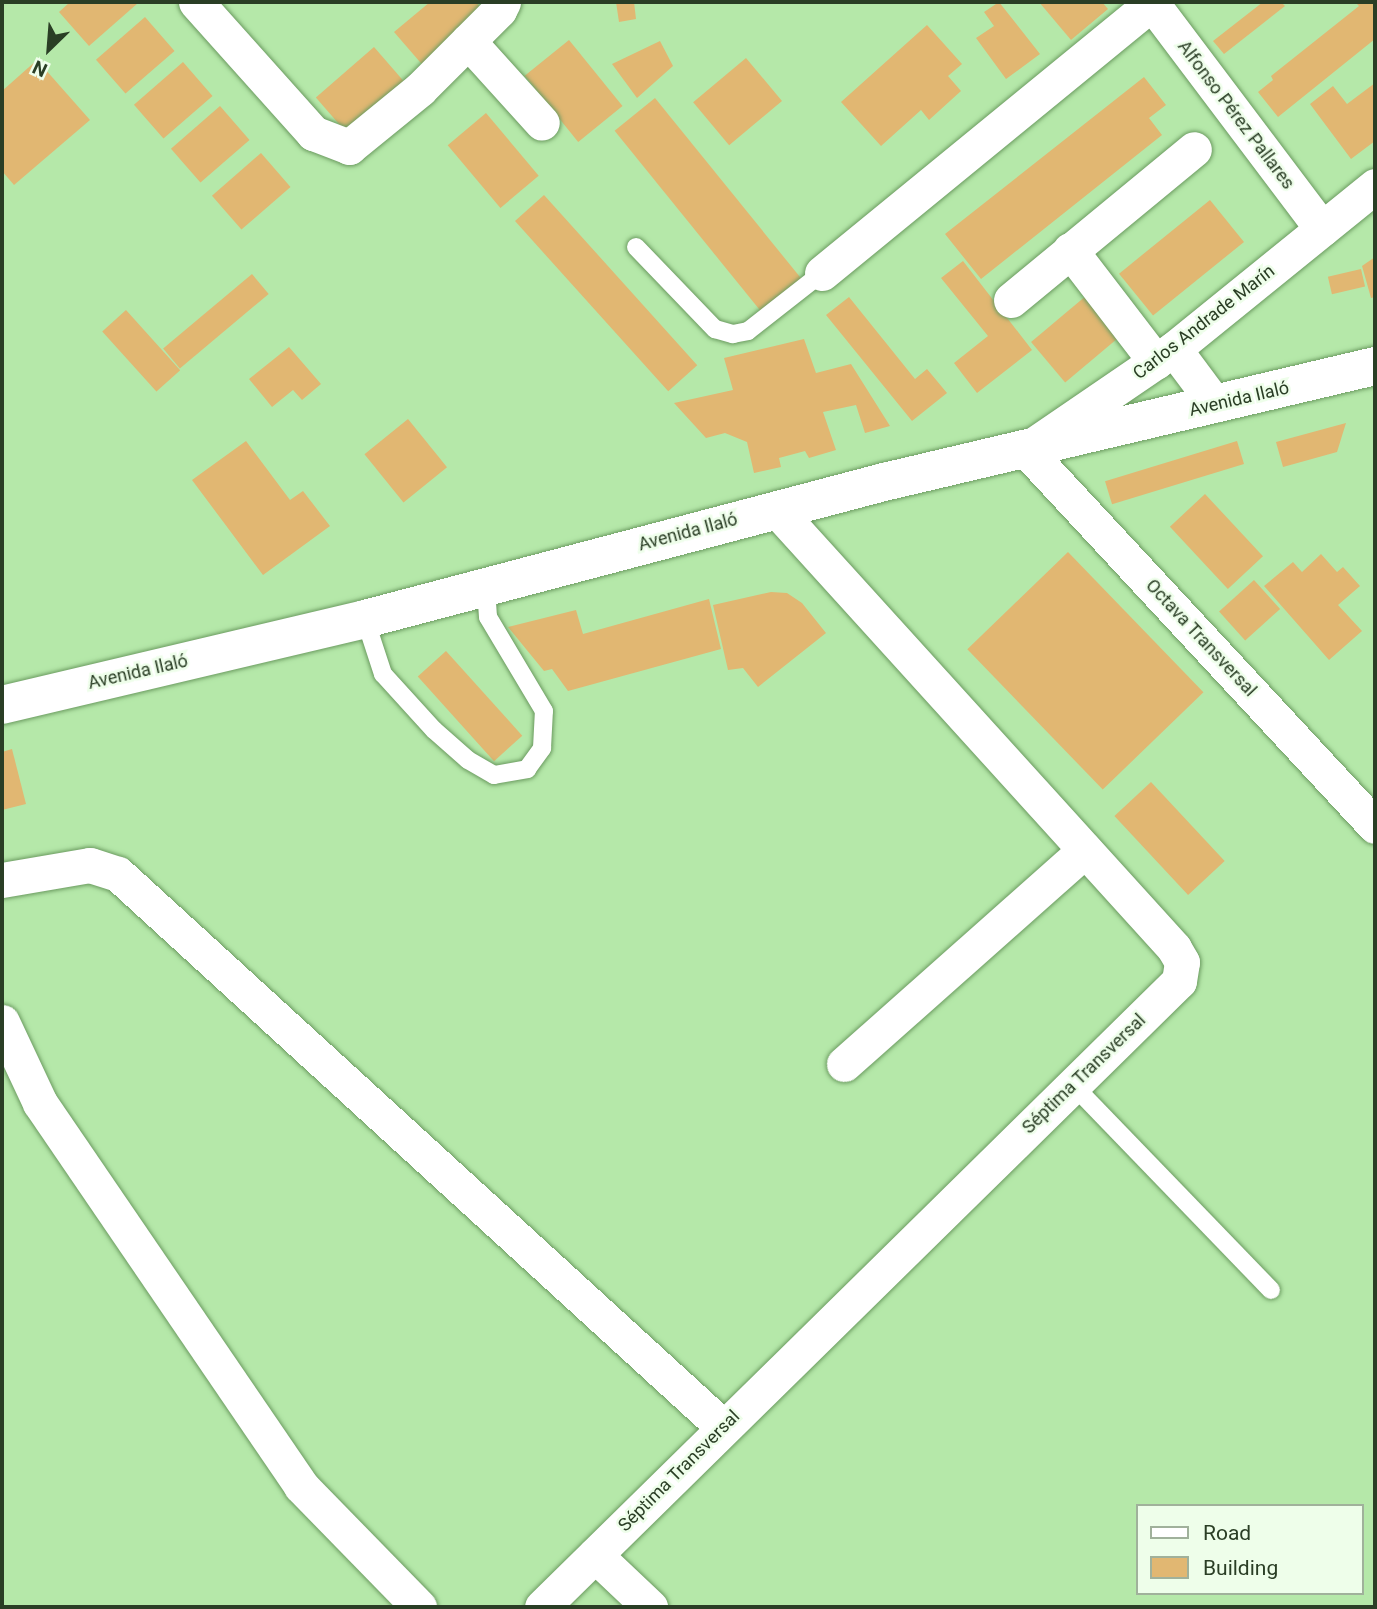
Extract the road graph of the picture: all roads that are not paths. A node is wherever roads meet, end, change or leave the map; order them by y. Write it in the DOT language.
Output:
graph roads {
  1 [pos="196,2"];
  2 [pos="503,2"];
  3 [pos="1151,3"];
  4 [pos="468,41"];
  5 [pos="542,123"];
  6 [pos="1194,149"];
  7 [pos="1375,186"];
  8 [pos="1322,229"];
  9 [pos="636,247"];
  10 [pos="1070,250"];
  11 [pos="822,273"];
  12 [pos="1011,300"];
  13 [pos="1165,356"];
  14 [pos="1375,366"];
  15 [pos="1215,404"];
  16 [pos="1026,450"];
  17 [pos="776,509"];
  18 [pos="486,587"];
  19 [pos="365,620"];
  20 [pos="2,705"];
  21 [pos="1375,826"];
  22 [pos="1084,850"];
  23 [pos="2,880"];
  24 [pos="2,1022"];
  25 [pos="844,1063"];
  26 [pos="1073,1085"];
  27 [pos="1271,1290"];
  28 [pos="723,1427"];
  29 [pos="595,1555"];
  30 [pos="419,1607"];
  31 [pos="542,1607"];
  32 [pos="650,1607"];
  1 -- 4 [label="street"];
  2 -- 4 [label="street"];
  3 -- 8 [label="street, Alfonso Pérez Pallares"];
  3 -- 11 [label="street"];
  4 -- 5 [label="street"];
  6 -- 10 [label="street"];
  7 -- 8 [label="street, Carlos Andrade Marín"];
  8 -- 13 [label="street, Carlos Andrade Marín"];
  9 -- 11 [label="lane"];
  10 -- 12 [label="street"];
  10 -- 13 [label="street"];
  13 -- 15 [label="street"];
  13 -- 16 [label="street, Carlos Andrade Marín"];
  14 -- 15 [label="main road, Avenida Ilaló"];
  15 -- 16 [label="main road, Avenida Ilaló"];
  16 -- 17 [label="main road, Avenida Ilaló"];
  16 -- 21 [label="street, Octava Transversal"];
  17 -- 18 [label="main road, Avenida Ilaló"];
  17 -- 22 [label="street, Séptima Transversal"];
  18 -- 19 [label="main road, Avenida Ilaló"];
  18 -- 19 [label="lane"];
  19 -- 20 [label="main road, Avenida Ilaló"];
  22 -- 25 [label="street"];
  22 -- 26 [label="street, Séptima Transversal"];
  23 -- 28 [label="street"];
  24 -- 30 [label="street"];
  26 -- 27 [label="lane"];
  26 -- 28 [label="street, Séptima Transversal"];
  28 -- 29 [label="street, Séptima Transversal"];
  29 -- 31 [label="street, Séptima Transversal"];
  29 -- 32 [label="street"];
}
